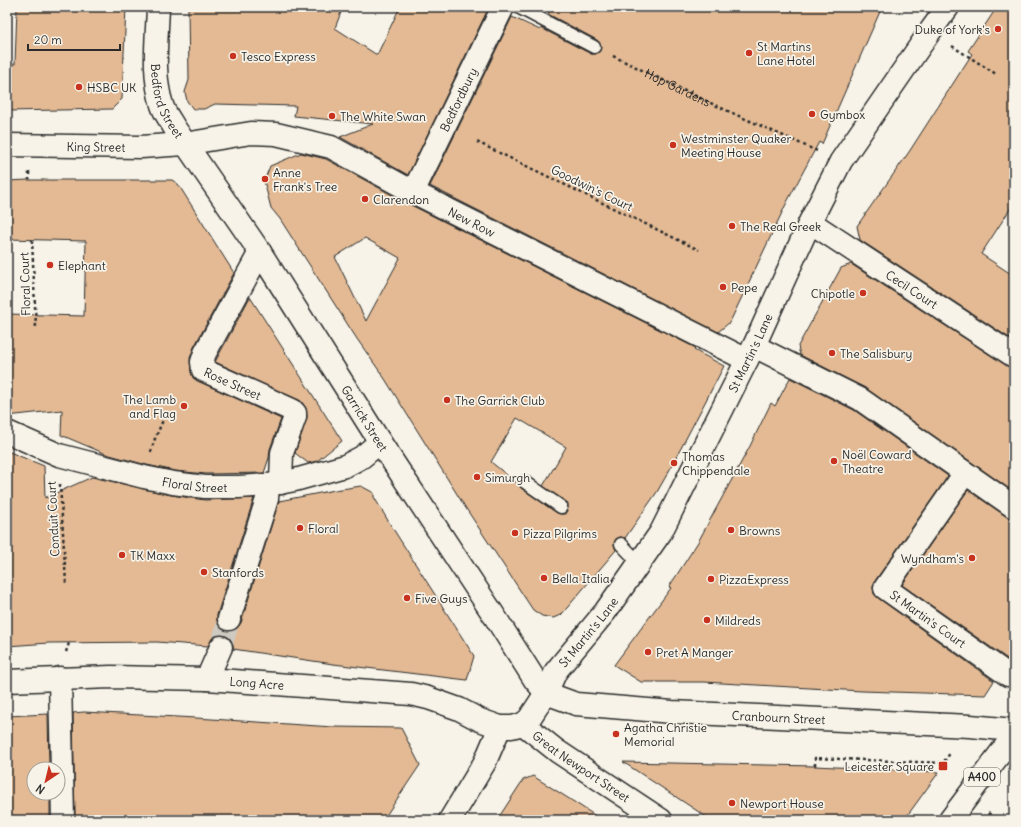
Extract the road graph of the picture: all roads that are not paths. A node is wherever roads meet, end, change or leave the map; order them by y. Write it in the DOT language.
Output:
graph roads {
  1 [pos="158,7"];
  2 [pos="948,7"];
  3 [pos="508,8"];
  4 [pos="594,47"];
  5 [pos="184,144"];
  6 [pos="7,145"];
  7 [pos="413,192"];
  8 [pos="810,222"];
  9 [pos="260,252"];
  10 [pos="751,353"];
  11 [pos="1014,356"];
  12 [pos="7,432"];
  13 [pos="380,442"];
  14 [pos="965,473"];
  15 [pos="525,482"];
  16 [pos="274,484"];
  17 [pos="561,507"];
  18 [pos="1014,507"];
  19 [pos="621,544"];
  20 [pos="639,563"];
  21 [pos="229,619"];
  22 [pos="220,647"];
  23 [pos="1008,675"];
  24 [pos="60,678"];
  25 [pos="207,679"];
  26 [pos="7,682"];
  27 [pos="546,693"];
  28 [pos="523,724"];
  29 [pos="500,726"];
  30 [pos="1014,730"];
  31 [pos="1014,735"];
  32 [pos="63,820"];
  33 [pos="450,820"];
  34 [pos="661,820"];
  35 [pos="950,820"];
  1 -- 5 [label="street, Bedford Street"];
  2 -- 8 [label="street, St Martin's Lane"];
  3 -- 4 [label="lane"];
  3 -- 7 [label="street, Bedfordbury"];
  5 -- 6 [label="street, King Street"];
  5 -- 7 [label="street, New Row"];
  5 -- 9 [label="street, Garrick Street"];
  7 -- 10 [label="street, New Row"];
  8 -- 10 [label="street, St Martin's Lane"];
  8 -- 11 [label="street, Cecil Court"];
  9 -- 13 [label="street, Garrick Street"];
  9 -- 16 [label="street, Rose Street"];
  10 -- 14 [label="street"];
  10 -- 20 [label="street, St Martin's Lane"];
  12 -- 16 [label="street, Floral Street"];
  13 -- 16 [label="street, Floral Street"];
  13 -- 27 [label="street, Garrick Street"];
  14 -- 18 [label="street"];
  14 -- 23 [label="street, St Martin's Court"];
  15 -- 17 [label="lane"];
  16 -- 21 [label="street, Rose Street"];
  19 -- 20 [label="lane"];
  20 -- 27 [label="street, St Martin's Lane"];
  22 -- 25 [label="street"];
  24 -- 25 [label="street, Long Acre"];
  24 -- 26 [label="street, Long Acre"];
  24 -- 32 [label="street"];
  25 -- 29 [label="street, Long Acre"];
  27 -- 28 [label="street, St Martin's Lane"];
  27 -- 30 [label="street, Cranbourn Street"];
  28 -- 29 [label="street"];
  28 -- 34 [label="street, Great Newport Street"];
  29 -- 33 [label="street"];
  31 -- 35 [label="street, A400"];
}
